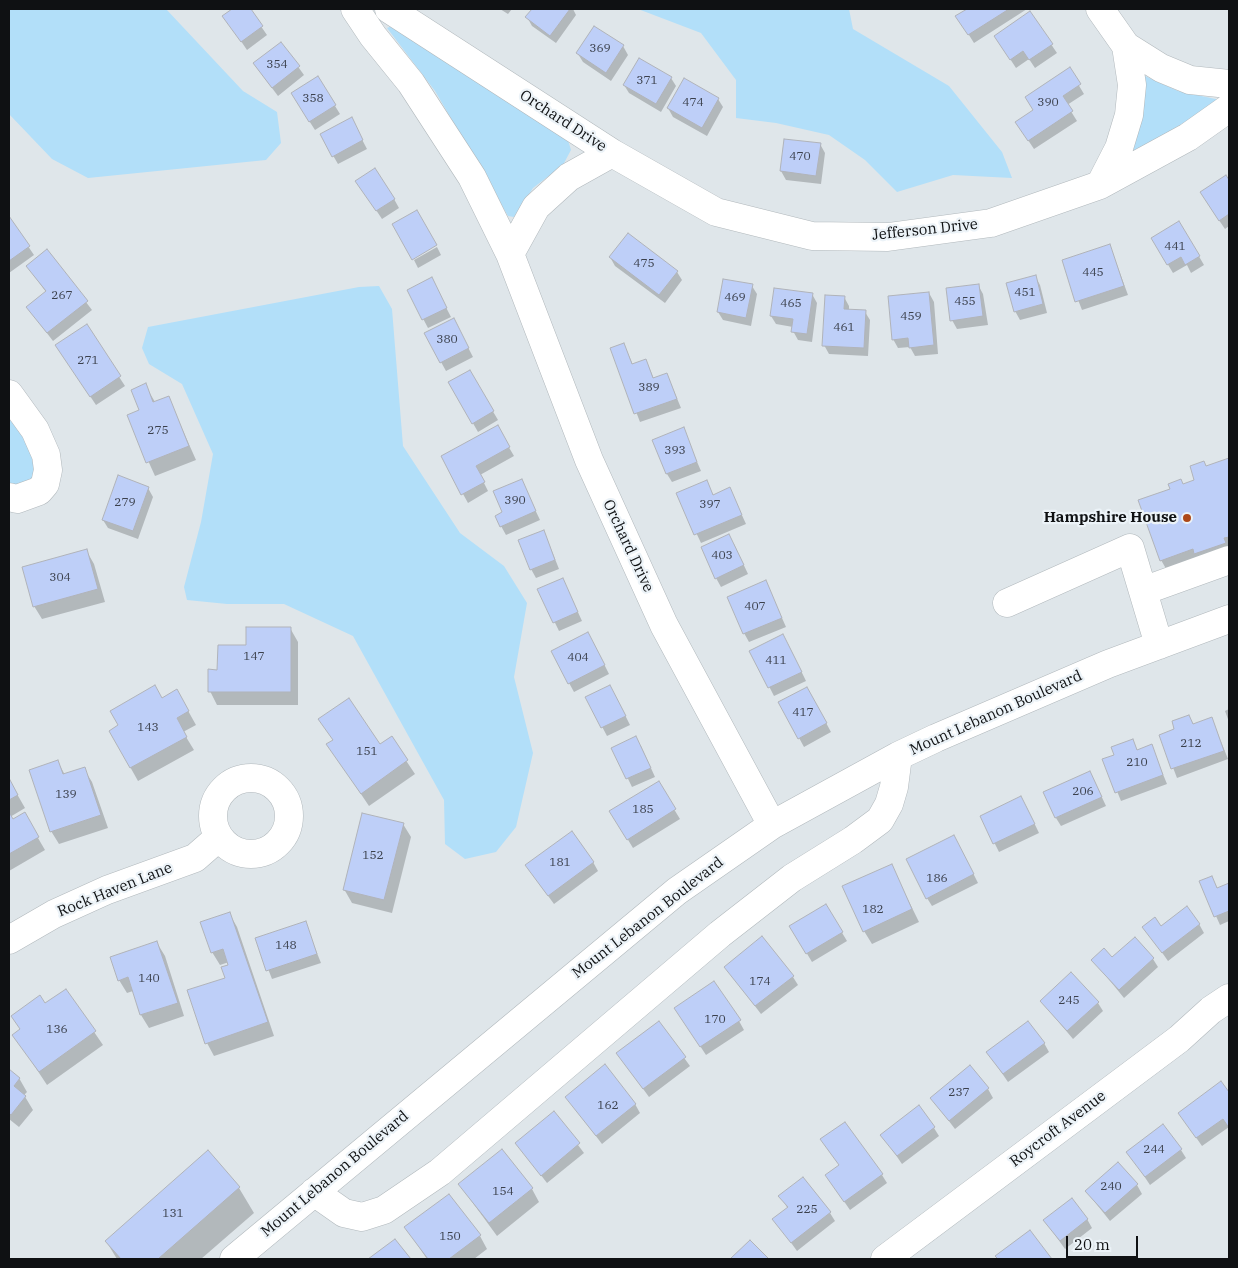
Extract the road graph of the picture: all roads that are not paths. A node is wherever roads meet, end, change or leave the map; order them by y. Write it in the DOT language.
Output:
graph roads {
  1 [pos="355,9"];
  2 [pos="389,9"];
  3 [pos="1100,9"];
  4 [pos="1126,46"];
  5 [pos="1229,84"];
  6 [pos="1229,108"];
  7 [pos="612,153"];
  8 [pos="1100,185"];
  9 [pos="510,254"];
  10 [pos="9,394"];
  11 [pos="9,497"];
  12 [pos="1229,560"];
  13 [pos="1143,591"];
  14 [pos="1007,603"];
  15 [pos="1229,619"];
  16 [pos="1159,645"];
  17 [pos="898,756"];
  18 [pos="772,824"];
  19 [pos="220,837"];
  20 [pos="9,940"];
  21 [pos="1229,998"];
  22 [pos="314,1192"];
  23 [pos="234,1259"];
  24 [pos="884,1259"];
  1 -- 9 [label="street, Orchard Drive"];
  2 -- 7 [label="street, Orchard Drive"];
  3 -- 4 [label="street"];
  4 -- 5 [label="street"];
  4 -- 8 [label="street"];
  6 -- 8 [label="street, Jefferson Drive"];
  7 -- 8 [label="street, Jefferson Drive"];
  7 -- 9 [label="street, Orchard Drive"];
  9 -- 18 [label="street, Orchard Drive"];
  10 -- 11 [label="street"];
  12 -- 13 [label="street"];
  13 -- 14 [label="street"];
  13 -- 16 [label="street"];
  15 -- 16 [label="street, Mount Lebanon Boulevard"];
  16 -- 17 [label="street, Mount Lebanon Boulevard"];
  17 -- 18 [label="street, Mount Lebanon Boulevard"];
  17 -- 22 [label="street"];
  18 -- 22 [label="street, Mount Lebanon Boulevard"];
  19 -- 20 [label="street, Rock Haven Lane"];
  21 -- 24 [label="street, Roycroft Avenue"];
  22 -- 23 [label="street, Mount Lebanon Boulevard"];
}
